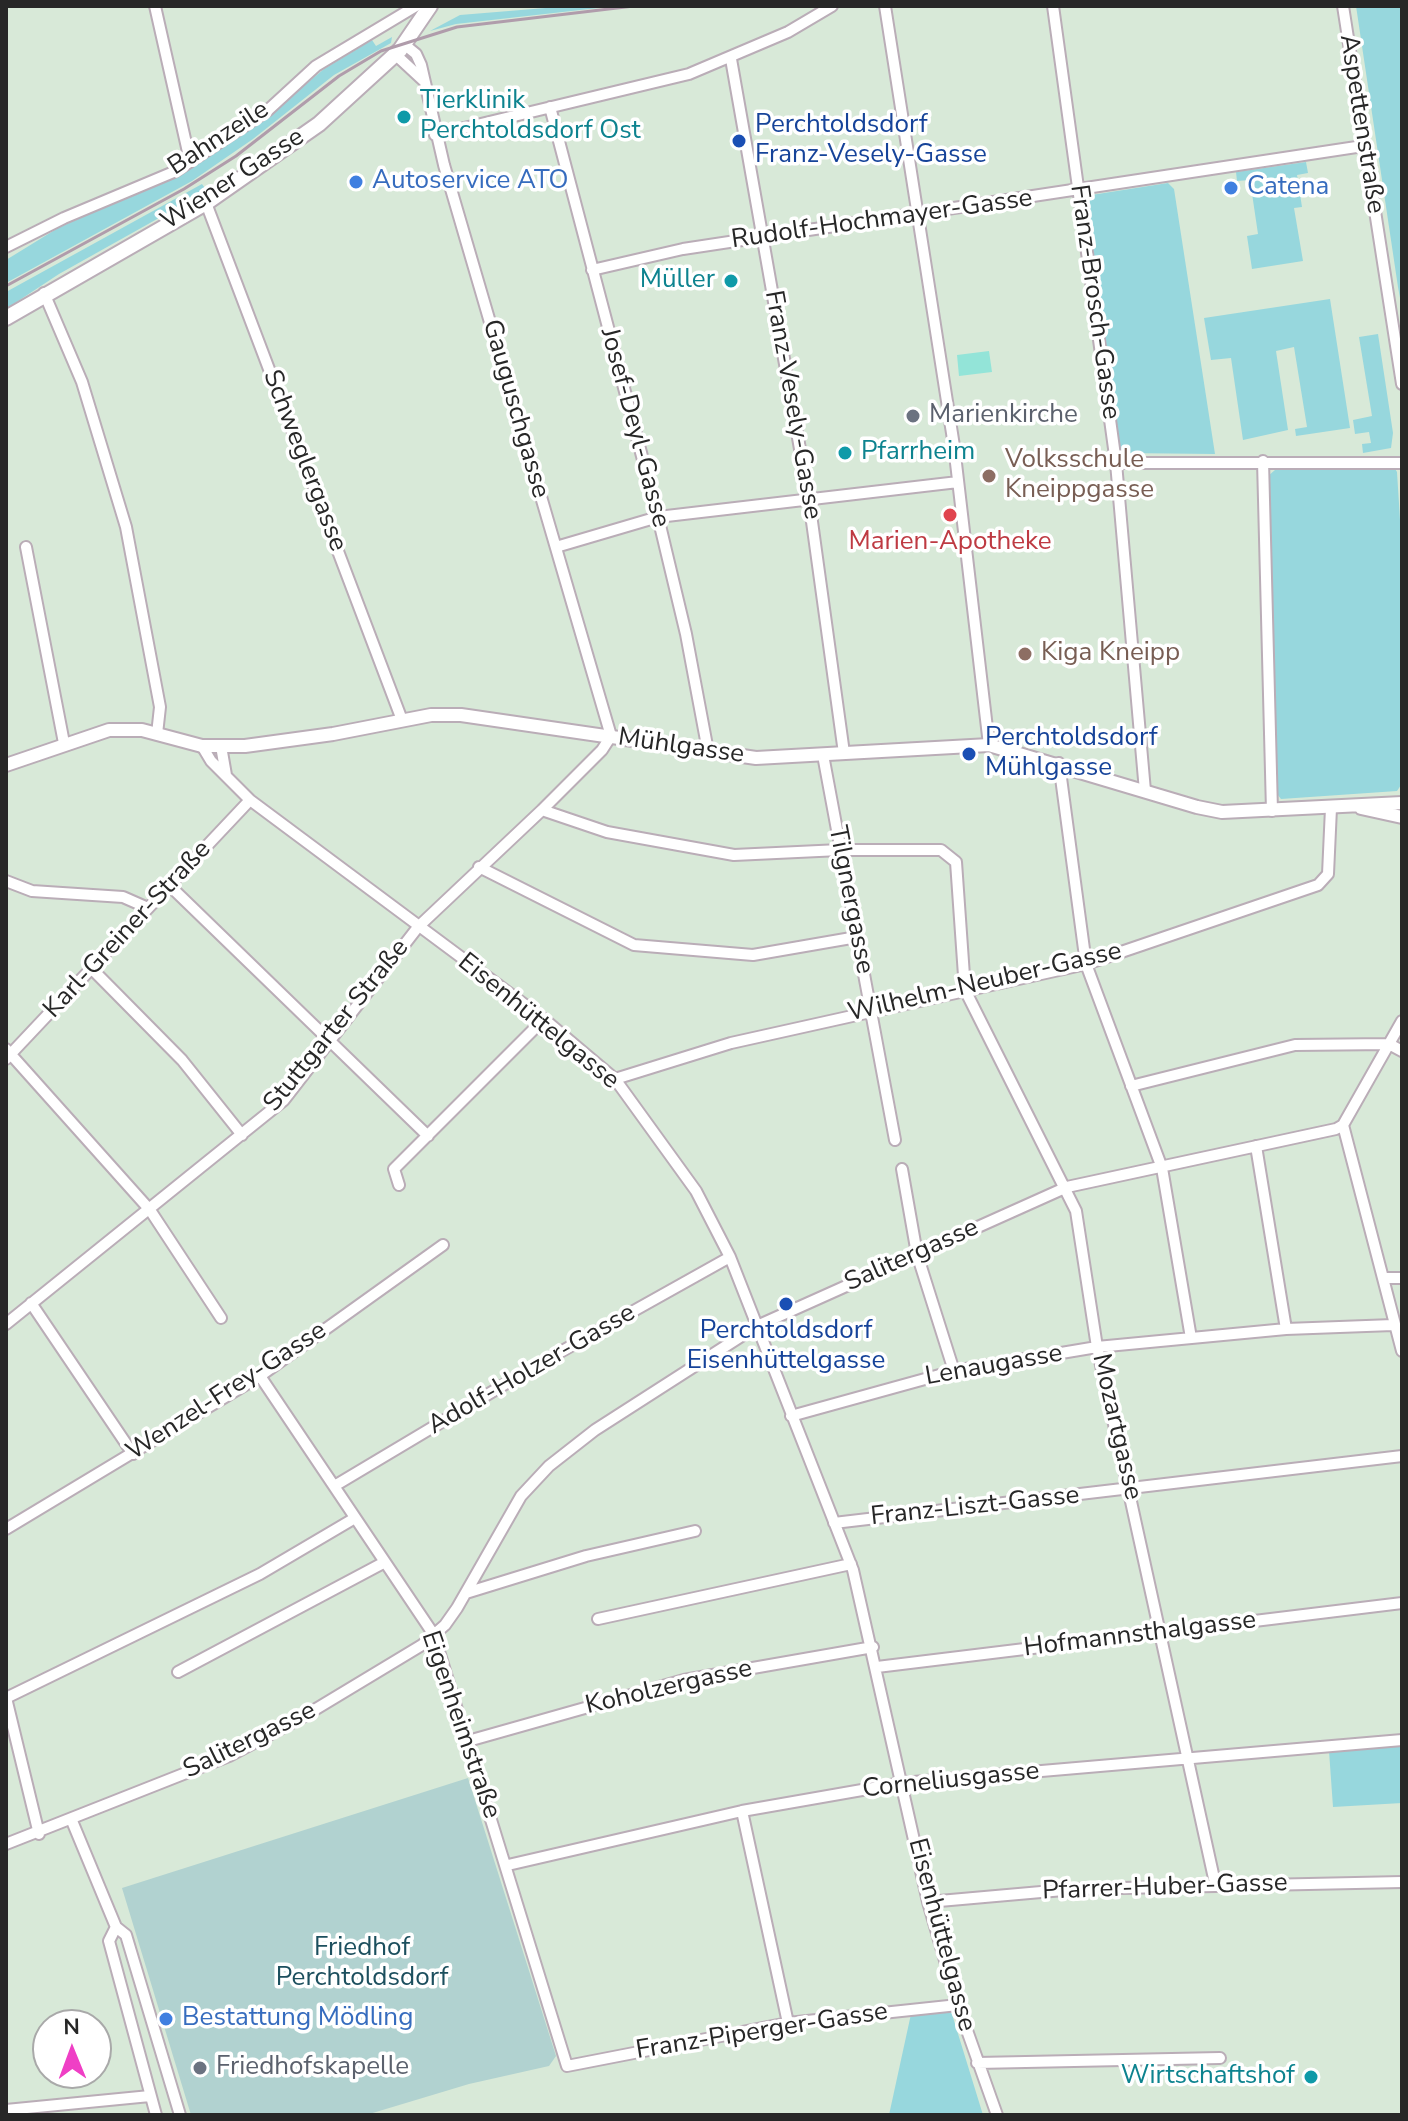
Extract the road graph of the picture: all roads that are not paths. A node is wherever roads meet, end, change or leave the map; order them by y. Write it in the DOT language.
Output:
graph roads {
  1 [pos="155,6"];
  2 [pos="416,6"];
  3 [pos="430,6"];
  4 [pos="832,6"];
  5 [pos="885,6"];
  6 [pos="1053,6"];
  7 [pos="1343,6"];
  8 [pos="400,50"];
  9 [pos="731,59"];
  10 [pos="550,107"];
  11 [pos="435,135"];
  12 [pos="1363,146"];
  13 [pos="190,161"];
  14 [pos="1079,191"];
  15 [pos="206,203"];
  16 [pos="920,214"];
  17 [pos="763,238"];
  18 [pos="6,247"];
  19 [pos="592,270"];
  20 [pos="44,293"];
  21 [pos="6,318"];
  22 [pos="1402,384"];
  23 [pos="1263,461"];
  24 [pos="1116,463"];
  25 [pos="1402,463"];
  26 [pos="958,482"];
  27 [pos="809,500"];
  28 [pos="658,517"];
  29 [pos="26,547"];
  30 [pos="556,547"];
  31 [pos="402,720"];
  32 [pos="157,734"];
  33 [pos="611,736"];
  34 [pos="64,743"];
  35 [pos="989,745"];
  36 [pos="202,746"];
  37 [pos="221,746"];
  38 [pos="708,751"];
  39 [pos="844,753"];
  40 [pos="823,755"];
  41 [pos="1059,763"];
  42 [pos="6,765"];
  43 [pos="226,775"];
  44 [pos="1145,791"];
  45 [pos="250,800"];
  46 [pos="1402,803"];
  47 [pos="1358,807"];
  48 [pos="1331,808"];
  49 [pos="542,810"];
  50 [pos="1272,811"];
  51 [pos="1402,817"];
  52 [pos="840,850"];
  53 [pos="479,867"];
  54 [pos="6,881"];
  55 [pos="170,886"];
  56 [pos="148,908"];
  57 [pos="418,927"];
  58 [pos="857,937"];
  59 [pos="1086,964"];
  60 [pos="92,969"];
  61 [pos="965,990"];
  62 [pos="871,1011"];
  63 [pos="544,1019"];
  64 [pos="1402,1021"];
  65 [pos="331,1041"];
  66 [pos="1389,1044"];
  67 [pos="1402,1051"];
  68 [pos="8,1054"];
  69 [pos="615,1079"];
  70 [pos="1131,1086"];
  71 [pos="1343,1125"];
  72 [pos="242,1135"];
  73 [pos="428,1136"];
  74 [pos="895,1140"];
  75 [pos="1256,1146"];
  76 [pos="1162,1168"];
  77 [pos="902,1169"];
  78 [pos="399,1185"];
  79 [pos="1067,1187"];
  80 [pos="150,1210"];
  81 [pos="443,1245"];
  82 [pos="917,1254"];
  83 [pos="730,1257"];
  84 [pos="1383,1278"];
  85 [pos="1402,1278"];
  86 [pos="31,1303"];
  87 [pos="221,1318"];
  88 [pos="6,1324"];
  89 [pos="1393,1325"];
  90 [pos="757,1326"];
  91 [pos="1286,1329"];
  92 [pos="1191,1338"];
  93 [pos="1097,1347"];
  94 [pos="1402,1351"];
  95 [pos="954,1371"];
  96 [pos="260,1376"];
  97 [pos="791,1416"];
  98 [pos="133,1454"];
  99 [pos="1402,1456"];
  100 [pos="336,1485"];
  101 [pos="1129,1489"];
  102 [pos="355,1518"];
  103 [pos="834,1523"];
  104 [pos="6,1529"];
  105 [pos="695,1531"];
  106 [pos="385,1562"];
  107 [pos="851,1564"];
  108 [pos="466,1593"];
  109 [pos="1402,1603"];
  110 [pos="598,1619"];
  111 [pos="1161,1632"];
  112 [pos="434,1635"];
  113 [pos="873,1647"];
  114 [pos="877,1667"];
  115 [pos="178,1672"];
  116 [pos="6,1698"];
  117 [pos="1402,1740"];
  118 [pos="468,1741"];
  119 [pos="1189,1758"];
  120 [pos="902,1783"];
  121 [pos="742,1811"];
  122 [pos="72,1821"];
  123 [pos="39,1834"];
  124 [pos="6,1844"];
  125 [pos="508,1865"];
  126 [pos="1402,1882"];
  127 [pos="1215,1883"];
  128 [pos="928,1902"];
  129 [pos="116,1927"];
  130 [pos="958,2005"];
  131 [pos="788,2023"];
  132 [pos="1220,2058"];
  133 [pos="977,2063"];
  134 [pos="567,2066"];
  135 [pos="150,2096"];
  136 [pos="6,2110"];
  137 [pos="156,2115"];
  138 [pos="180,2115"];
  139 [pos="997,2115"];
  1 -- 13 [label="street"];
  2 -- 13 [label="street, Bahnzeile"];
  3 -- 8 [label="main road, Wiener Gasse"];
  4 -- 9 [label="street"];
  5 -- 16 [label="street"];
  6 -- 14 [label="street, Franz-Brosch-Gasse"];
  7 -- 12 [label="street, Aspettenstraße"];
  8 -- 11 [label="street, Gauguschgasse"];
  8 -- 15 [label="main road, Wiener Gasse"];
  9 -- 10 [label="street"];
  9 -- 17 [label="street, Franz-Vesely-Gasse"];
  10 -- 11 [label="street"];
  10 -- 19 [label="street, Josef-Deyl-Gasse"];
  11 -- 30 [label="street, Gauguschgasse"];
  12 -- 14 [label="street, Rudolf-Hochmayer-Gasse"];
  12 -- 22 [label="street, Aspettenstraße"];
  13 -- 18 [label="street, Bahnzeile"];
  14 -- 16 [label="street, Rudolf-Hochmayer-Gasse"];
  14 -- 24 [label="street, Franz-Brosch-Gasse"];
  15 -- 20 [label="main road, Wiener Gasse"];
  15 -- 31 [label="street, Schweglergasse"];
  16 -- 17 [label="street, Rudolf-Hochmayer-Gasse"];
  16 -- 26 [label="street"];
  17 -- 19 [label="street, Rudolf-Hochmayer-Gasse"];
  17 -- 27 [label="street, Franz-Vesely-Gasse"];
  19 -- 28 [label="street, Josef-Deyl-Gasse"];
  20 -- 21 [label="main road, Wiener Gasse"];
  20 -- 32 [label="street"];
  23 -- 24 [label="street"];
  23 -- 25 [label="street"];
  23 -- 50 [label="street"];
  24 -- 44 [label="street, Franz-Brosch-Gasse"];
  26 -- 27 [label="street"];
  26 -- 35 [label="street"];
  27 -- 28 [label="street"];
  27 -- 39 [label="street, Franz-Vesely-Gasse"];
  28 -- 30 [label="street"];
  28 -- 38 [label="street, Josef-Deyl-Gasse"];
  29 -- 34 [label="street"];
  30 -- 33 [label="street, Gauguschgasse"];
  31 -- 33 [label="street, Mühlgasse"];
  31 -- 37 [label="street, Mühlgasse"];
  32 -- 34 [label="street, Mühlgasse"];
  32 -- 36 [label="street, Mühlgasse"];
  33 -- 38 [label="street, Mühlgasse"];
  33 -- 49 [label="street, Stuttgarter Straße"];
  34 -- 42 [label="street, Mühlgasse"];
  35 -- 39 [label="street, Mühlgasse"];
  35 -- 41 [label="street, Mühlgasse"];
  36 -- 37 [label="street, Mühlgasse"];
  36 -- 43 [label="street, Eisenhüttelgasse"];
  37 -- 43 [label="street"];
  38 -- 40 [label="street, Mühlgasse"];
  39 -- 40 [label="street, Mühlgasse"];
  40 -- 52 [label="street, Tilgnergasse"];
  41 -- 44 [label="street, Mühlgasse"];
  41 -- 59 [label="street"];
  43 -- 45 [label="street, Eisenhüttelgasse"];
  44 -- 50 [label="street, Mühlgasse"];
  45 -- 55 [label="street, Karl-Greiner-Straße"];
  45 -- 57 [label="street, Eisenhüttelgasse"];
  46 -- 47 [label="street, Mühlgasse"];
  47 -- 48 [label="street, Mühlgasse"];
  47 -- 51 [label="street, Mühlgasse"];
  48 -- 50 [label="street, Mühlgasse"];
  48 -- 59 [label="street, Wilhelm-Neuber-Gasse"];
  49 -- 52 [label="street"];
  49 -- 53 [label="street, Stuttgarter Straße"];
  52 -- 58 [label="street, Tilgnergasse"];
  52 -- 61 [label="street"];
  53 -- 57 [label="street, Stuttgarter Straße"];
  53 -- 58 [label="street"];
  54 -- 56 [label="street"];
  55 -- 56 [label="street, Karl-Greiner-Straße"];
  55 -- 65 [label="street"];
  56 -- 60 [label="street, Karl-Greiner-Straße"];
  57 -- 63 [label="street, Eisenhüttelgasse"];
  57 -- 65 [label="street, Stuttgarter Straße"];
  58 -- 62 [label="street, Tilgnergasse"];
  59 -- 61 [label="street, Wilhelm-Neuber-Gasse"];
  59 -- 70 [label="street"];
  60 -- 68 [label="street, Karl-Greiner-Straße"];
  60 -- 72 [label="street"];
  61 -- 62 [label="street, Wilhelm-Neuber-Gasse"];
  61 -- 79 [label="street, Mozartgasse"];
  62 -- 69 [label="street, Wilhelm-Neuber-Gasse"];
  62 -- 74 [label="street, Tilgnergasse"];
  63 -- 69 [label="street, Eisenhüttelgasse"];
  63 -- 73 [label="street"];
  64 -- 66 [label="street"];
  65 -- 72 [label="street, Stuttgarter Straße"];
  65 -- 73 [label="street"];
  66 -- 67 [label="street"];
  66 -- 70 [label="street"];
  66 -- 71 [label="street"];
  68 -- 80 [label="street"];
  69 -- 83 [label="street, Eisenhüttelgasse"];
  70 -- 76 [label="street"];
  71 -- 75 [label="street, Salitergasse"];
  71 -- 84 [label="street"];
  72 -- 80 [label="street, Stuttgarter Straße"];
  73 -- 78 [label="street"];
  75 -- 76 [label="street, Salitergasse"];
  75 -- 91 [label="street"];
  76 -- 79 [label="street, Salitergasse"];
  76 -- 92 [label="street"];
  77 -- 82 [label="street"];
  79 -- 82 [label="street, Salitergasse"];
  79 -- 93 [label="street, Mozartgasse"];
  80 -- 86 [label="street, Stuttgarter Straße"];
  80 -- 87 [label="street"];
  81 -- 96 [label="street, Wenzel-Frey-Gasse"];
  82 -- 90 [label="street, Salitergasse"];
  82 -- 95 [label="street"];
  83 -- 90 [label="street, Eisenhüttelgasse"];
  83 -- 100 [label="street, Adolf-Holzer-Gasse"];
  84 -- 85 [label="street"];
  84 -- 89 [label="street"];
  86 -- 88 [label="street, Stuttgarter Straße"];
  86 -- 98 [label="street"];
  89 -- 91 [label="street, Lenaugasse"];
  89 -- 94 [label="street"];
  90 -- 97 [label="street, Eisenhüttelgasse"];
  90 -- 108 [label="street, Salitergasse"];
  91 -- 92 [label="street, Lenaugasse"];
  92 -- 93 [label="street, Lenaugasse"];
  93 -- 95 [label="street, Lenaugasse"];
  93 -- 101 [label="street, Mozartgasse"];
  95 -- 97 [label="street, Lenaugasse"];
  96 -- 98 [label="street, Wenzel-Frey-Gasse"];
  96 -- 100 [label="street, Eigenheimstraße"];
  97 -- 103 [label="street, Eisenhüttelgasse"];
  98 -- 104 [label="street, Wenzel-Frey-Gasse"];
  99 -- 101 [label="street, Franz-Liszt-Gasse"];
  100 -- 102 [label="street, Eigenheimstraße"];
  101 -- 103 [label="street, Franz-Liszt-Gasse"];
  101 -- 111 [label="street, Mozartgasse"];
  102 -- 106 [label="street, Eigenheimstraße"];
  102 -- 116 [label="street"];
  103 -- 107 [label="street, Eisenhüttelgasse"];
  105 -- 108 [label="street"];
  106 -- 112 [label="street, Eigenheimstraße"];
  106 -- 115 [label="street"];
  107 -- 110 [label="street"];
  107 -- 113 [label="street, Eisenhüttelgasse"];
  108 -- 112 [label="street, Salitergasse"];
  109 -- 111 [label="street, Hofmannsthalgasse"];
  111 -- 114 [label="street, Hofmannsthalgasse"];
  111 -- 119 [label="street, Mozartgasse"];
  112 -- 118 [label="street, Eigenheimstraße"];
  112 -- 122 [label="street, Salitergasse"];
  113 -- 114 [label="street, Eisenhüttelgasse"];
  113 -- 118 [label="street, Koholzergasse"];
  114 -- 120 [label="street, Eisenhüttelgasse"];
  116 -- 123 [label="street"];
  117 -- 119 [label="street, Corneliusgasse"];
  118 -- 125 [label="street, Eigenheimstraße"];
  119 -- 120 [label="street, Corneliusgasse"];
  119 -- 127 [label="street, Mozartgasse"];
  120 -- 121 [label="street, Corneliusgasse"];
  120 -- 128 [label="street, Eisenhüttelgasse"];
  121 -- 125 [label="street, Corneliusgasse"];
  121 -- 131 [label="street"];
  122 -- 123 [label="street, Salitergasse"];
  122 -- 129 [label="street"];
  123 -- 124 [label="street, Salitergasse"];
  125 -- 134 [label="street, Eigenheimstraße"];
  126 -- 127 [label="street, Pfarrer-Huber-Gasse"];
  127 -- 128 [label="street, Pfarrer-Huber-Gasse"];
  128 -- 130 [label="street, Eisenhüttelgasse"];
  129 -- 135 [label="street"];
  129 -- 138 [label="street"];
  130 -- 131 [label="street, Franz-Piperger-Gasse"];
  130 -- 133 [label="street, Eisenhüttelgasse"];
  131 -- 134 [label="street, Franz-Piperger-Gasse"];
  132 -- 133 [label="street"];
  133 -- 139 [label="street, Eisenhüttelgasse"];
  135 -- 136 [label="street"];
  135 -- 137 [label="street"];
}
